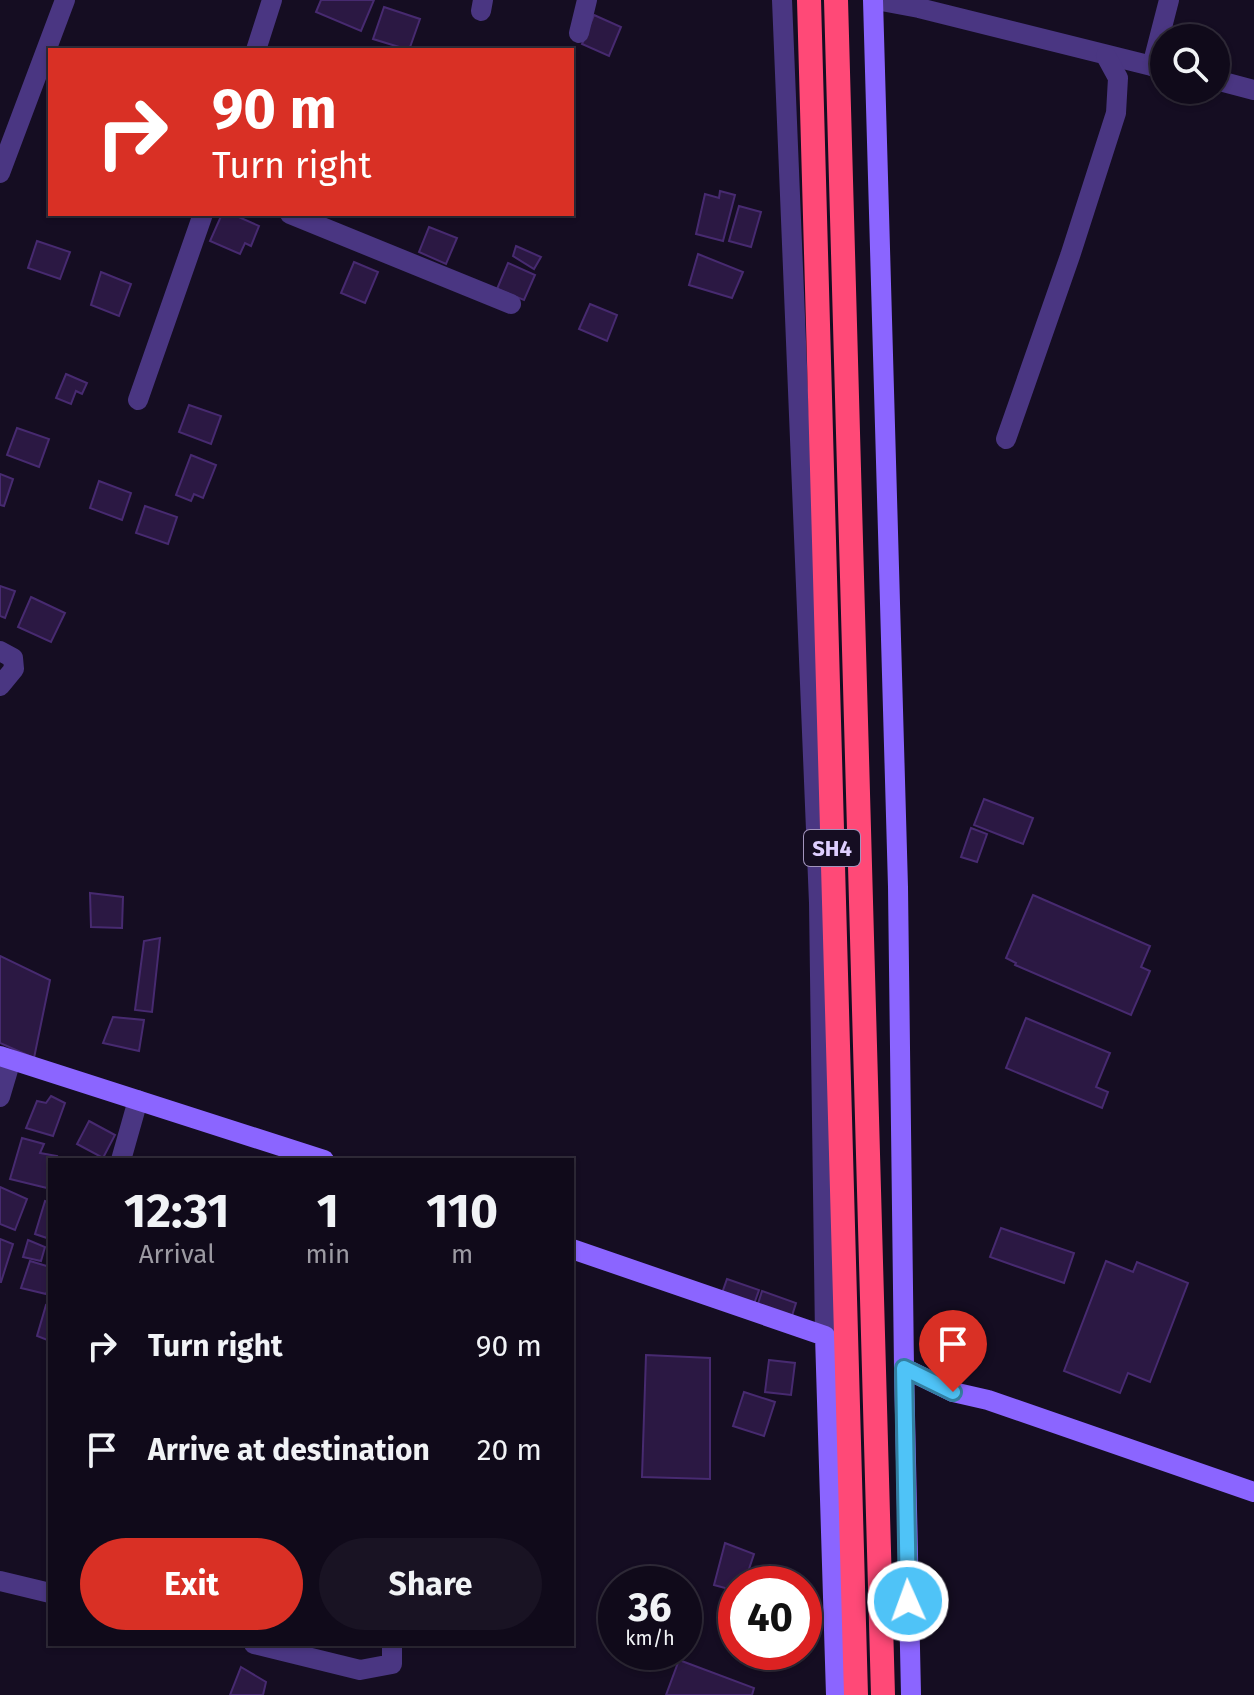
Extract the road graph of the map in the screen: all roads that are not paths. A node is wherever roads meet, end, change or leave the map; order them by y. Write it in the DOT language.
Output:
graph roads {
  1 [pos="65,0"];
  2 [pos="272,0"];
  3 [pos="587,0"];
  4 [pos="782,0"];
  5 [pos="809,0"];
  6 [pos="836,0"];
  7 [pos="875,0"];
  8 [pos="1169,0"];
  9 [pos="1164,24"];
  10 [pos="579,33"];
  11 [pos="257,48"];
  12 [pos="1106,56"];
  13 [pos="1150,61"];
  14 [pos="1230,84"];
  15 [pos="1254,90"];
  16 [pos="0,173"];
  17 [pos="202,216"];
  18 [pos="295,216"];
  19 [pos="511,304"];
  20 [pos="138,400"];
  21 [pos="1006,439"];
  22 [pos="0,651"];
  23 [pos="0,686"];
  24 [pos="5,1058"];
  25 [pos="0,1097"];
  26 [pos="138,1100"];
  27 [pos="122,1158"];
  28 [pos="318,1158"];
  29 [pos="574,1250"];
  30 [pos="825,1336"];
  31 [pos="904,1368"];
  32 [pos="1254,1492"];
  33 [pos="0,1581"];
  34 [pos="48,1593"];
  35 [pos="262,1646"];
  36 [pos="392,1646"];
  37 [pos="836,1695"];
  38 [pos="856,1695"];
  39 [pos="883,1695"];
  40 [pos="911,1695"];
  1 -- 16 [label="street"];
  2 -- 11 [label="street"];
  3 -- 10 [label="street"];
  4 -- 30 [label="street"];
  5 -- 38 [label="highway, SH4"];
  6 -- 39 [label="highway, SH4"];
  7 -- 12 [label="street"];
  7 -- 31 [label="street"];
  8 -- 9 [label="street"];
  12 -- 13 [label="street"];
  12 -- 21 [label="street"];
  14 -- 15 [label="street"];
  17 -- 20 [label="street"];
  18 -- 19 [label="street"];
  22 -- 23 [label="street"];
  24 -- 25 [label="street"];
  24 -- 26 [label="street"];
  26 -- 27 [label="street"];
  26 -- 28 [label="street"];
  29 -- 30 [label="street"];
  30 -- 37 [label="street"];
  31 -- 32 [label="street"];
  31 -- 40 [label="street"];
  33 -- 34 [label="street"];
  35 -- 36 [label="street"];
}
